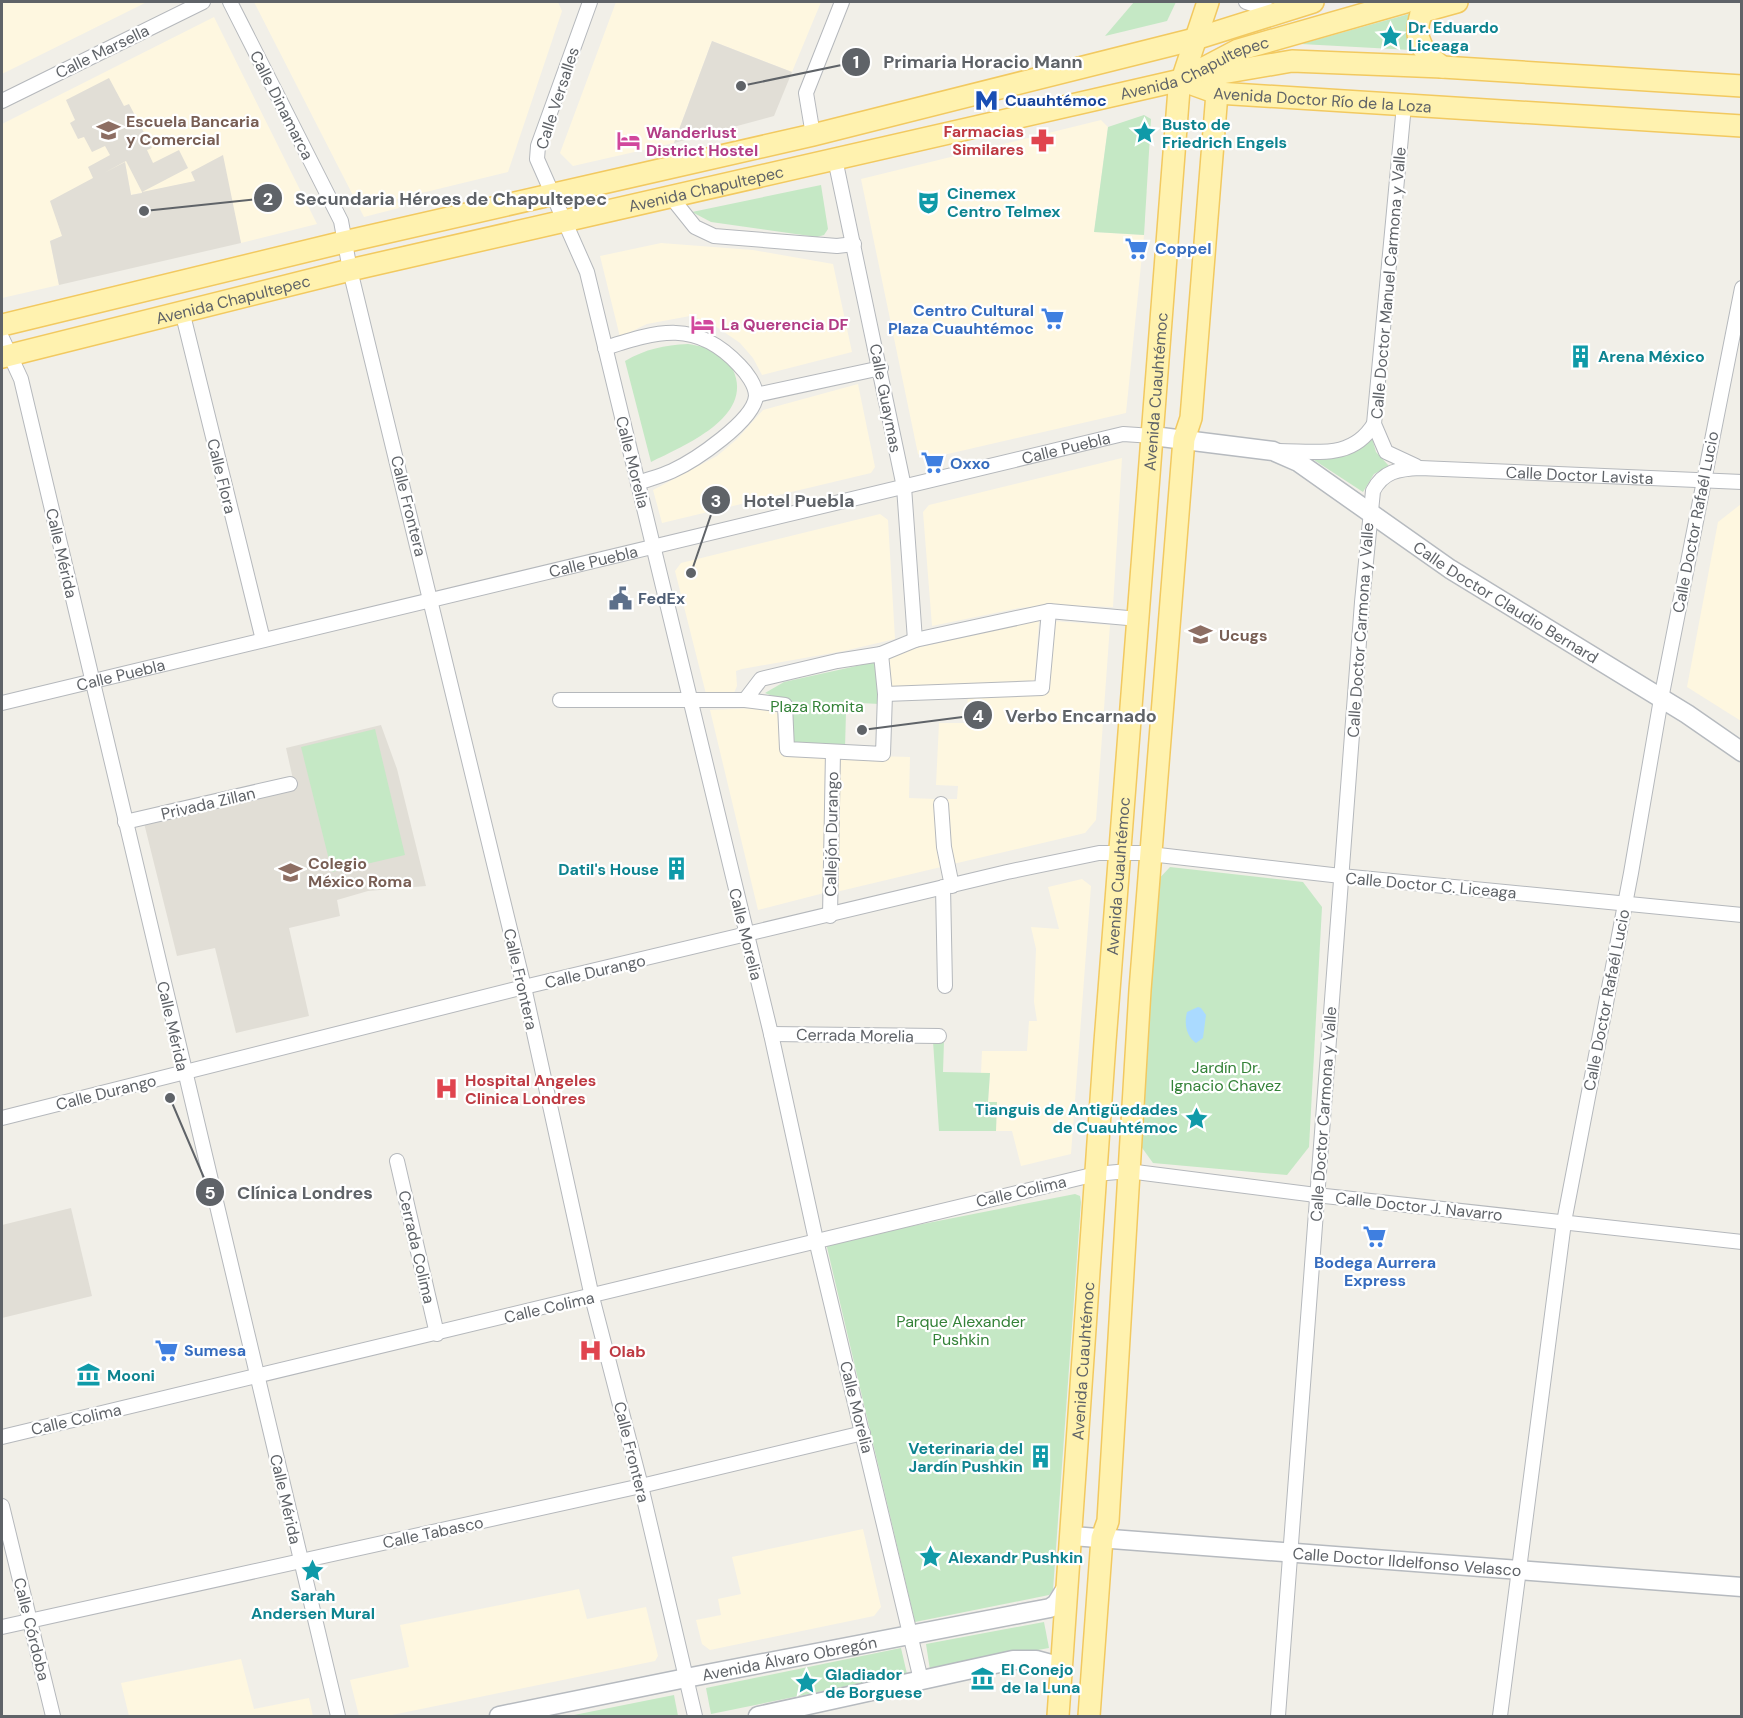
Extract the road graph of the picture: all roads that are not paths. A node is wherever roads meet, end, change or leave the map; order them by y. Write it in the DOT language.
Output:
graph roads {
  1 [pos="202,2"];
  2 [pos="230,2"];
  3 [pos="842,2"];
  4 [pos="1208,2"];
  5 [pos="1246,2"];
  6 [pos="1313,2"];
  7 [pos="1457,2"];
  8 [pos="588,3"];
  9 [pos="1417,5"];
  10 [pos="1275,12"];
  11 [pos="1196,39"];
  12 [pos="1442,67"];
  13 [pos="1181,80"];
  14 [pos="1742,86"];
  15 [pos="1217,93"];
  16 [pos="2,101"];
  17 [pos="1404,105"];
  18 [pos="1742,126"];
  19 [pos="813,135"];
  20 [pos="835,159"];
  21 [pos="552,194"];
  22 [pos="671,197"];
  23 [pos="565,221"];
  24 [pos="344,242"];
  25 [pos="854,244"];
  26 [pos="350,270"];
  27 [pos="1742,288"];
  28 [pos="182,311"];
  29 [pos="2,325"];
  30 [pos="605,348"];
  31 [pos="5,350"];
  32 [pos="881,368"];
  33 [pos="756,395"];
  34 [pos="1374,424"];
  35 [pos="1154,436"];
  36 [pos="1184,439"];
  37 [pos="1273,451"];
  38 [pos="1420,468"];
  39 [pos="1704,480"];
  40 [pos="1742,482"];
  41 [pos="638,483"];
  42 [pos="904,487"];
  43 [pos="1369,512"];
  44 [pos="653,547"];
  45 [pos="432,600"];
  46 [pos="1049,611"];
  47 [pos="1139,618"];
  48 [pos="263,640"];
  49 [pos="915,640"];
  50 [pos="881,654"];
  51 [pos="92,681"];
  52 [pos="885,694"];
  53 [pos="1661,699"];
  54 [pos="560,700"];
  55 [pos="690,700"];
  56 [pos="745,700"];
  57 [pos="2,703"];
  58 [pos="832,752"];
  59 [pos="1742,752"];
  60 [pos="290,784"];
  61 [pos="941,804"];
  62 [pos="125,822"];
  63 [pos="1121,851"];
  64 [pos="1151,855"];
  65 [pos="1341,876"];
  66 [pos="948,886"];
  67 [pos="1624,903"];
  68 [pos="1742,915"];
  69 [pos="830,916"];
  70 [pos="746,936"];
  71 [pos="945,986"];
  72 [pos="524,987"];
  73 [pos="771,1034"];
  74 [pos="939,1036"];
  75 [pos="183,1072"];
  76 [pos="2,1118"];
  77 [pos="397,1161"];
  78 [pos="1128,1171"];
  79 [pos="1096,1174"];
  80 [pos="1316,1195"];
  81 [pos="1564,1222"];
  82 [pos="816,1240"];
  83 [pos="1742,1242"];
  84 [pos="592,1297"];
  85 [pos="437,1334"];
  86 [pos="256,1377"];
  87 [pos="863,1433"];
  88 [pos="2,1437"];
  89 [pos="641,1486"];
  90 [pos="2,1506"];
  91 [pos="1072,1536"];
  92 [pos="1101,1538"];
  93 [pos="1292,1552"];
  94 [pos="300,1561"];
  95 [pos="1518,1570"];
  96 [pos="1068,1585"];
  97 [pos="1742,1587"];
  98 [pos="30,1621"];
  99 [pos="2,1627"];
  100 [pos="911,1637"];
  101 [pos="1062,1667"];
  102 [pos="686,1678"];
  103 [pos="921,1680"];
  104 [pos="53,1716"];
  105 [pos="338,1716"];
  106 [pos="499,1716"];
  107 [pos="695,1716"];
  108 [pos="758,1716"];
  109 [pos="1058,1716"];
  110 [pos="1089,1716"];
  111 [pos="1278,1716"];
  112 [pos="1500,1716"];
  1 -- 16 [label="street, Calle Marsella"];
  2 -- 24 [label="street, Calle Dinamarca"];
  3 -- 19 [label="street"];
  4 -- 11 [label="main road, Avenida Cuauhtémoc"];
  5 -- 10 [label="street"];
  6 -- 10 [label="main road, Avenida Chapultepec"];
  7 -- 9 [label="main road, Avenida Chapultepec"];
  8 -- 21 [label="street, Calle Versalles"];
  9 -- 12 [label="main road"];
  9 -- 13 [label="main road, Avenida Chapultepec"];
  10 -- 11 [label="main road, Avenida Chapultepec"];
  11 -- 13 [label="main road, Avenida Cuauhtémoc"];
  11 -- 19 [label="main road, Avenida Chapultepec"];
  12 -- 13 [label="main road, Avenida Doctor Río de la Loza"];
  12 -- 14 [label="main road, Avenida Doctor Río de la Loza"];
  13 -- 15 [label="main road, Avenida Doctor Río de la Loza"];
  13 -- 20 [label="main road, Avenida Chapultepec"];
  13 -- 35 [label="main road, Avenida Cuauhtémoc"];
  15 -- 17 [label="main road, Avenida Doctor Río de la Loza"];
  15 -- 36 [label="main road, Avenida Cuauhtémoc"];
  17 -- 18 [label="main road, Avenida Doctor Río de la Loza"];
  17 -- 34 [label="street, Calle Doctor Manuel Carmona y Valle"];
  19 -- 21 [label="main road, Avenida Chapultepec"];
  20 -- 22 [label="main road, Avenida Chapultepec"];
  20 -- 25 [label="street, Calle Guaymas"];
  21 -- 23 [label="street, Calle Morelia"];
  21 -- 24 [label="main road, Avenida Chapultepec"];
  22 -- 23 [label="main road, Avenida Chapultepec"];
  22 -- 25 [label="street"];
  23 -- 26 [label="main road, Avenida Chapultepec"];
  23 -- 30 [label="street, Calle Morelia"];
  24 -- 26 [label="street, Calle Frontera"];
  24 -- 29 [label="main road, Avenida Chapultepec"];
  25 -- 32 [label="street, Calle Guaymas"];
  26 -- 28 [label="main road, Avenida Chapultepec"];
  26 -- 45 [label="street, Calle Frontera"];
  27 -- 39 [label="street, Calle Doctor Rafaél Lucio"];
  28 -- 31 [label="main road, Avenida Chapultepec"];
  28 -- 48 [label="street, Calle Flora"];
  30 -- 33 [label="street"];
  30 -- 41 [label="street, Calle Morelia"];
  31 -- 51 [label="street, Calle Mérida"];
  32 -- 33 [label="street"];
  32 -- 42 [label="street, Calle Guaymas"];
  33 -- 41 [label="street"];
  34 -- 37 [label="street"];
  34 -- 38 [label="street, Calle Doctor Manuel Carmona y Valle"];
  35 -- 36 [label="street, Calle Puebla"];
  35 -- 42 [label="street, Calle Puebla"];
  35 -- 47 [label="main road, Avenida Cuauhtémoc"];
  36 -- 37 [label="street"];
  36 -- 64 [label="main road, Avenida Cuauhtémoc"];
  37 -- 43 [label="street, Calle Doctor Claudio Bernard"];
  38 -- 39 [label="street, Calle Doctor Lavista"];
  38 -- 43 [label="street"];
  39 -- 40 [label="street, Calle Doctor Lavista"];
  39 -- 53 [label="street, Calle Doctor Rafaél Lucio"];
  41 -- 44 [label="street, Calle Morelia"];
  42 -- 44 [label="street, Calle Puebla"];
  42 -- 49 [label="street, Calle Guaymas"];
  43 -- 53 [label="street, Calle Doctor Claudio Bernard"];
  43 -- 65 [label="street, Calle Doctor Carmona y Valle"];
  44 -- 45 [label="street, Calle Puebla"];
  44 -- 55 [label="street, Calle Morelia"];
  45 -- 48 [label="street, Calle Puebla"];
  45 -- 72 [label="street, Calle Frontera"];
  46 -- 47 [label="street"];
  46 -- 49 [label="street"];
  46 -- 52 [label="street"];
  47 -- 63 [label="main road, Avenida Cuauhtémoc"];
  48 -- 51 [label="street, Calle Puebla"];
  49 -- 50 [label="street"];
  50 -- 52 [label="street"];
  50 -- 56 [label="street"];
  51 -- 57 [label="street, Calle Puebla"];
  51 -- 62 [label="street, Calle Mérida"];
  52 -- 58 [label="street"];
  53 -- 59 [label="street, Calle Doctor Claudio Bernard"];
  53 -- 67 [label="street, Calle Doctor Rafaél Lucio"];
  54 -- 55 [label="street"];
  55 -- 56 [label="street"];
  55 -- 70 [label="street, Calle Morelia"];
  56 -- 58 [label="street"];
  58 -- 69 [label="street, Callejón Durango"];
  60 -- 62 [label="street, Privada Zillan"];
  61 -- 66 [label="street"];
  62 -- 75 [label="street, Calle Mérida"];
  63 -- 64 [label="street, Calle Doctor C. Liceaga"];
  63 -- 66 [label="street, Calle Durango"];
  63 -- 79 [label="main road, Avenida Cuauhtémoc"];
  64 -- 65 [label="street, Calle Doctor C. Liceaga"];
  64 -- 78 [label="main road, Avenida Cuauhtémoc"];
  65 -- 67 [label="street, Calle Doctor C. Liceaga"];
  65 -- 80 [label="street, Calle Doctor Carmona y Valle"];
  66 -- 69 [label="street, Calle Durango"];
  66 -- 71 [label="street"];
  67 -- 68 [label="street, Calle Doctor C. Liceaga"];
  67 -- 81 [label="street, Calle Doctor Rafaél Lucio"];
  69 -- 70 [label="street, Calle Durango"];
  70 -- 72 [label="street, Calle Durango"];
  70 -- 73 [label="street, Calle Morelia"];
  72 -- 75 [label="street, Calle Durango"];
  72 -- 84 [label="street, Calle Frontera"];
  73 -- 74 [label="street, Cerrada Morelia"];
  73 -- 82 [label="street, Calle Morelia"];
  75 -- 76 [label="street, Calle Durango"];
  75 -- 86 [label="street, Calle Mérida"];
  77 -- 85 [label="street, Cerrada Colima"];
  78 -- 79 [label="street, Calle Doctor J. Navarro"];
  78 -- 80 [label="street, Calle Doctor J. Navarro"];
  78 -- 92 [label="main road, Avenida Cuauhtémoc"];
  79 -- 82 [label="street, Calle Colima"];
  79 -- 91 [label="main road, Avenida Cuauhtémoc"];
  80 -- 81 [label="street, Calle Doctor J. Navarro"];
  80 -- 93 [label="street, Calle Doctor Carmona y Valle"];
  81 -- 83 [label="street, Calle Doctor J. Navarro"];
  81 -- 95 [label="street, Calle Doctor Rafaél Lucio"];
  82 -- 84 [label="street, Calle Colima"];
  82 -- 87 [label="street, Calle Morelia"];
  84 -- 85 [label="street, Calle Colima"];
  84 -- 89 [label="street, Calle Frontera"];
  85 -- 86 [label="street, Calle Colima"];
  86 -- 88 [label="street, Calle Colima"];
  86 -- 94 [label="street, Calle Mérida"];
  87 -- 89 [label="street, Calle Tabasco"];
  87 -- 100 [label="street, Calle Morelia"];
  89 -- 94 [label="street, Calle Tabasco"];
  89 -- 102 [label="street, Calle Frontera"];
  90 -- 98 [label="street, Calle Córdoba"];
  91 -- 92 [label="street, Calle Doctor Ildelfonso Velasco"];
  91 -- 96 [label="main road, Avenida Cuauhtémoc"];
  92 -- 93 [label="street, Calle Doctor Ildelfonso Velasco"];
  92 -- 110 [label="main road, Avenida Cuauhtémoc"];
  93 -- 95 [label="street, Calle Doctor Ildelfonso Velasco"];
  93 -- 111 [label="street, Calle Doctor Carmona y Valle"];
  94 -- 98 [label="street, Calle Tabasco"];
  94 -- 105 [label="street, Calle Mérida"];
  95 -- 97 [label="street, Calle Doctor Ildelfonso Velasco"];
  95 -- 112 [label="street, Calle Doctor Rafaél Lucio"];
  96 -- 100 [label="street, Avenida Álvaro Obregón"];
  96 -- 101 [label="main road, Avenida Cuauhtémoc"];
  98 -- 99 [label="street, Calle Tabasco"];
  98 -- 104 [label="street, Calle Córdoba"];
  100 -- 102 [label="street, Avenida Álvaro Obregón"];
  100 -- 103 [label="street, Calle Morelia"];
  101 -- 103 [label="street"];
  101 -- 109 [label="main road, Avenida Cuauhtémoc"];
  102 -- 106 [label="street, Avenida Álvaro Obregón"];
  102 -- 107 [label="street, Calle Frontera"];
  103 -- 108 [label="street"];
}
